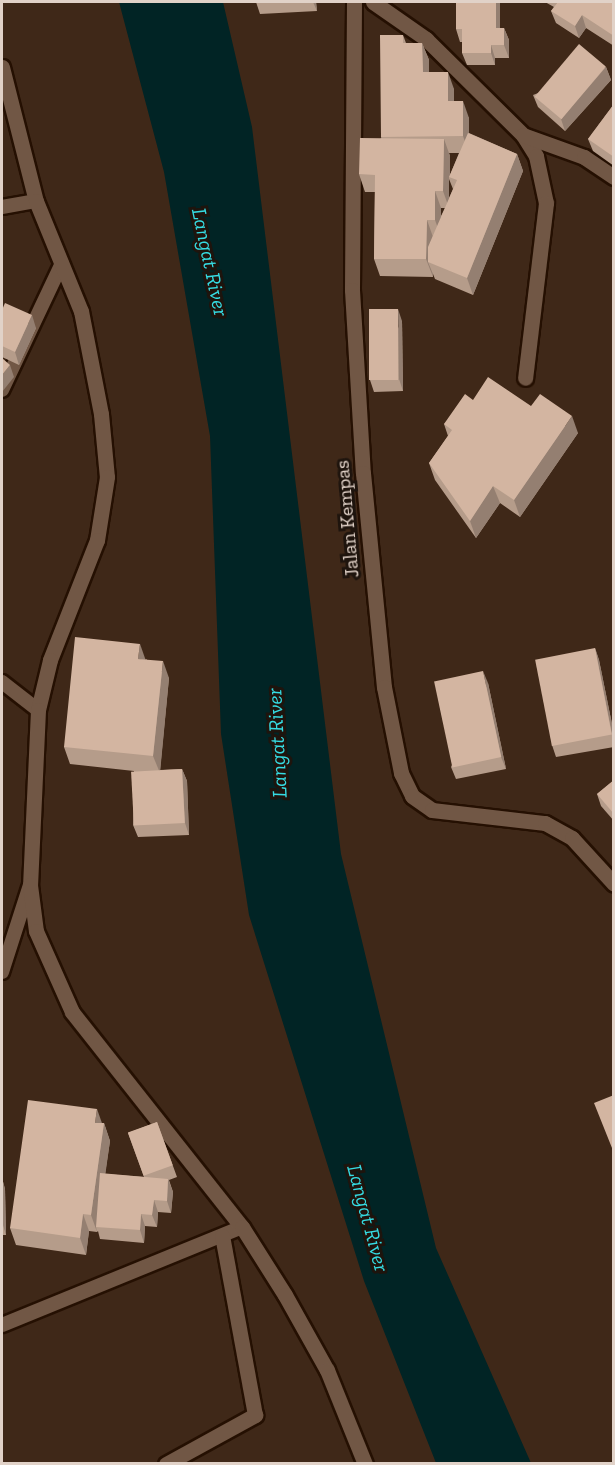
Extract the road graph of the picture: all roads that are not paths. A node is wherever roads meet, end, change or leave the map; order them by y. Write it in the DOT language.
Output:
graph roads {
  1 [pos="354,2"];
  2 [pos="373,2"];
  3 [pos="2,68"];
  4 [pos="522,135"];
  5 [pos="614,177"];
  6 [pos="36,201"];
  7 [pos="2,207"];
  8 [pos="62,263"];
  9 [pos="525,378"];
  10 [pos="2,390"];
  11 [pos="2,682"];
  12 [pos="38,710"];
  13 [pos="614,884"];
  14 [pos="30,885"];
  15 [pos="2,972"];
  16 [pos="242,1227"];
  17 [pos="222,1236"];
  18 [pos="2,1325"];
  19 [pos="166,1464"];
  20 [pos="365,1464"];
  1 -- 13 [label="street, Jalan Kempas"];
  2 -- 4 [label="street"];
  3 -- 6 [label="street"];
  4 -- 5 [label="street"];
  4 -- 9 [label="street"];
  6 -- 7 [label="lane"];
  6 -- 8 [label="street"];
  8 -- 10 [label="lane"];
  8 -- 12 [label="street"];
  11 -- 12 [label="lane"];
  12 -- 14 [label="street"];
  14 -- 15 [label="lane"];
  14 -- 16 [label="street"];
  16 -- 17 [label="lane"];
  16 -- 20 [label="street"];
  17 -- 18 [label="lane"];
  17 -- 19 [label="street"];
}
